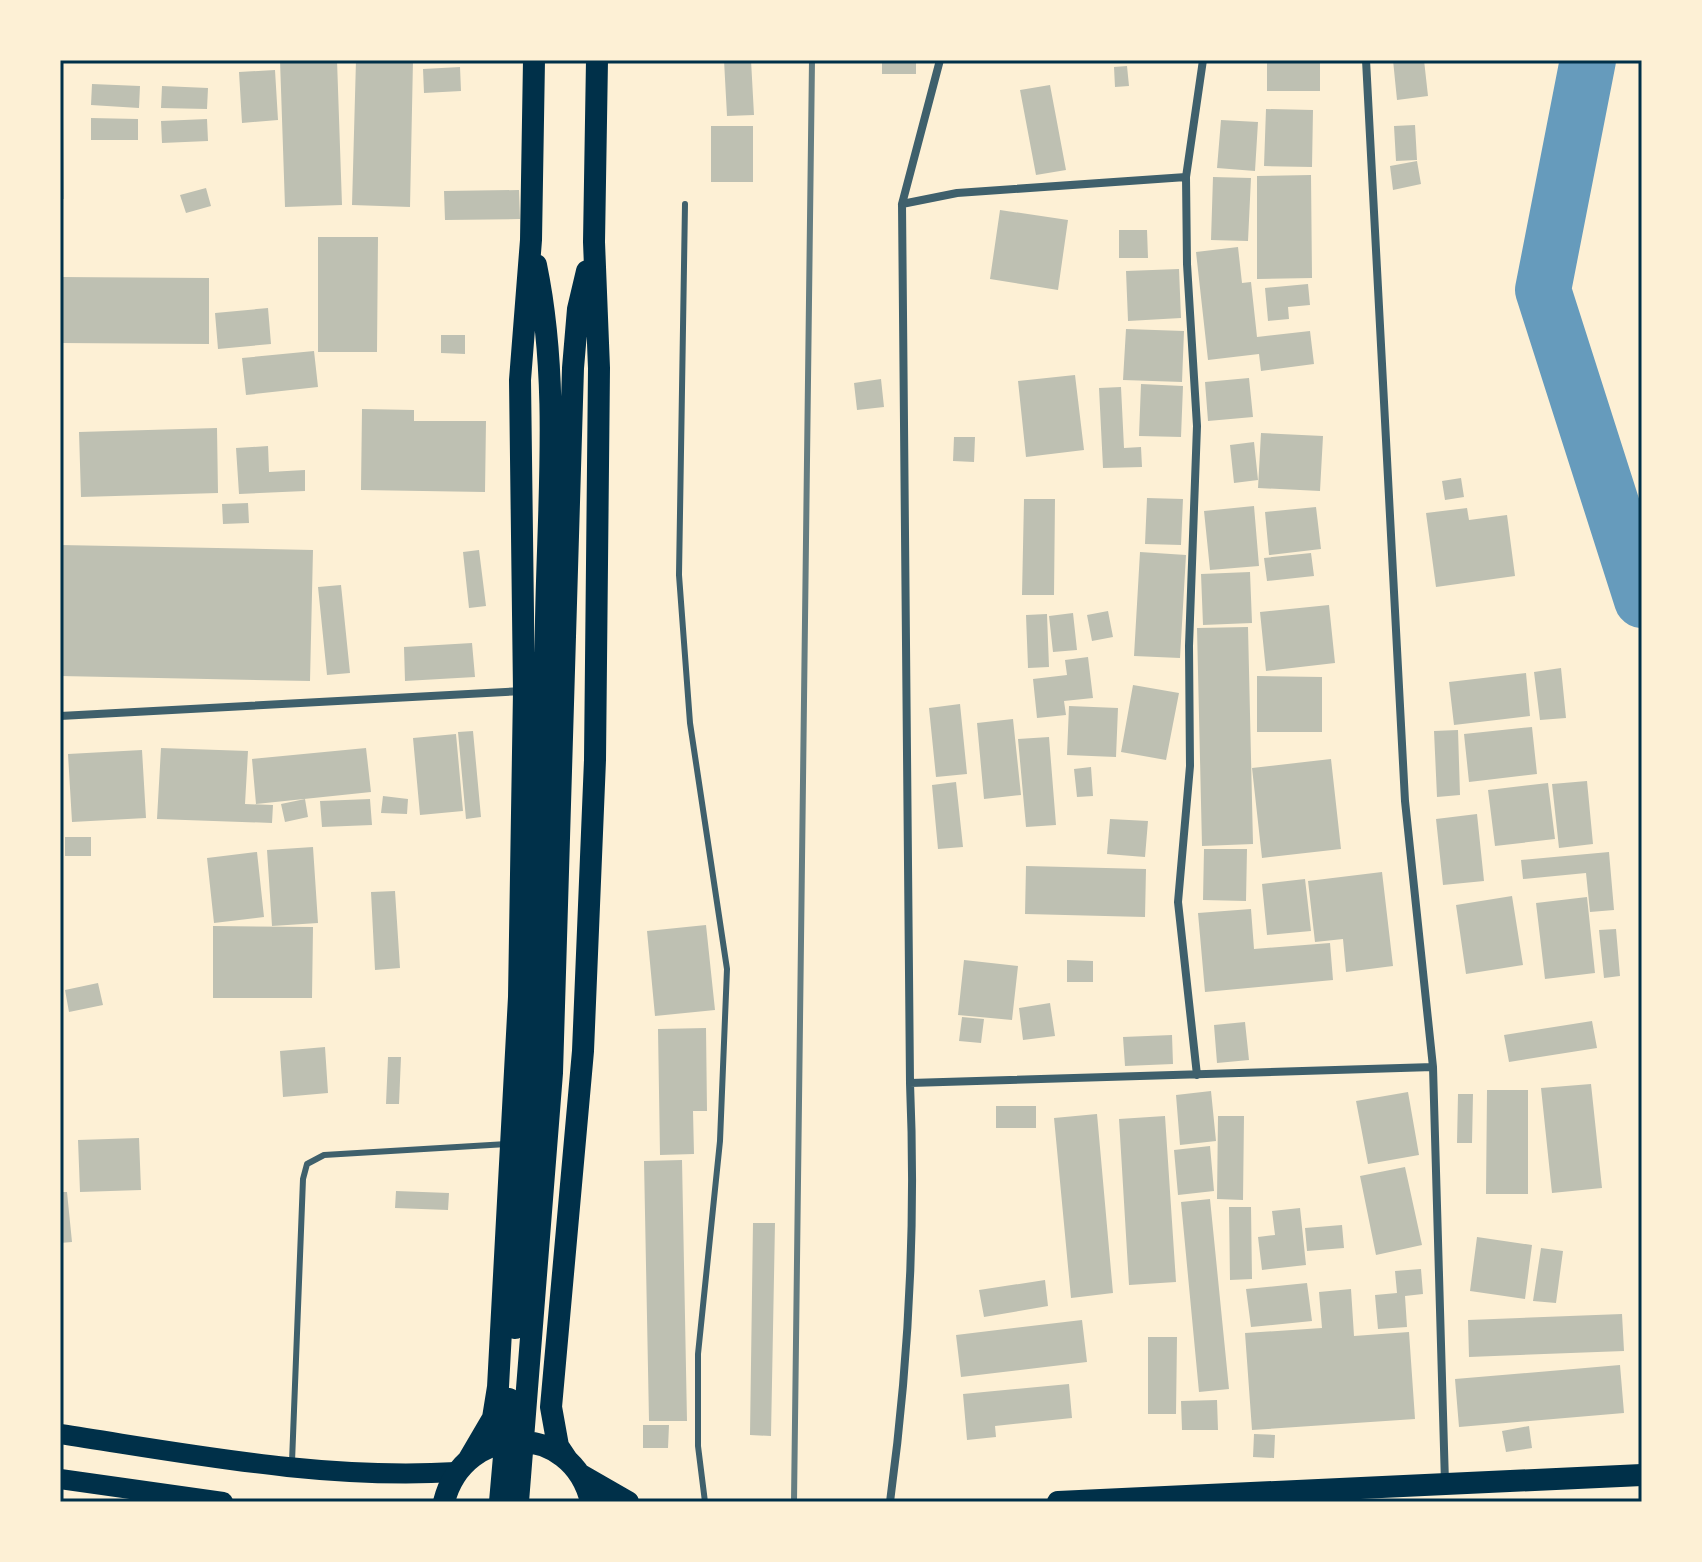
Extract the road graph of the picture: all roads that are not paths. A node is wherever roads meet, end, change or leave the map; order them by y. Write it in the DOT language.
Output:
graph roads {
  1 [pos="534,60"];
  2 [pos="597,60"];
  3 [pos="940,60"];
  4 [pos="1203,60"];
  5 [pos="1366,60"];
  6 [pos="1186,177"];
  7 [pos="685,204"];
  8 [pos="902,204"];
  9 [pos="531,240"];
  10 [pos="594,242"];
  11 [pos="557,553"];
  12 [pos="524,691"];
  13 [pos="60,716"];
  14 [pos="1433,1067"];
  15 [pos="1197,1075"];
  16 [pos="910,1083"];
  17 [pos="508,1144"];
  18 [pos="60,1434"];
  19 [pos="463,1465"];
  20 [pos="574,1468"];
  21 [pos="292,1470"];
  22 [pos="1642,1475"];
  23 [pos="60,1479"];
  24 [pos="1445,1483"];
  25 [pos="223,1502"];
  26 [pos="444,1502"];
  27 [pos="500,1502"];
  28 [pos="518,1502"];
  29 [pos="591,1502"];
  30 [pos="628,1502"];
  31 [pos="705,1502"];
  32 [pos="890,1502"];
  33 [pos="1058,1502"];
  1 -- 9 [label="highway"];
  2 -- 10 [label="highway"];
  3 -- 8 [label="street"];
  4 -- 6 [label="street"];
  5 -- 14 [label="street"];
  6 -- 8 [label="street"];
  6 -- 15 [label="street"];
  7 -- 31 [label="lane"];
  8 -- 16 [label="street"];
  9 -- 11 [label="highway"];
  9 -- 12 [label="highway"];
  10 -- 11 [label="highway"];
  10 -- 20 [label="highway"];
  11 -- 27 [label="highway"];
  11 -- 28 [label="highway"];
  12 -- 13 [label="street"];
  12 -- 17 [label="highway"];
  14 -- 15 [label="street"];
  14 -- 24 [label="street"];
  15 -- 16 [label="street"];
  16 -- 32 [label="street"];
  17 -- 19 [label="highway"];
  17 -- 21 [label="lane"];
  18 -- 21 [label="main road"];
  19 -- 20 [label="highway"];
  19 -- 21 [label="main road"];
  19 -- 26 [label="highway"];
  20 -- 29 [label="highway"];
  20 -- 30 [label="highway"];
  22 -- 24 [label="highway"];
  23 -- 25 [label="main road"];
  24 -- 33 [label="highway"];
}
